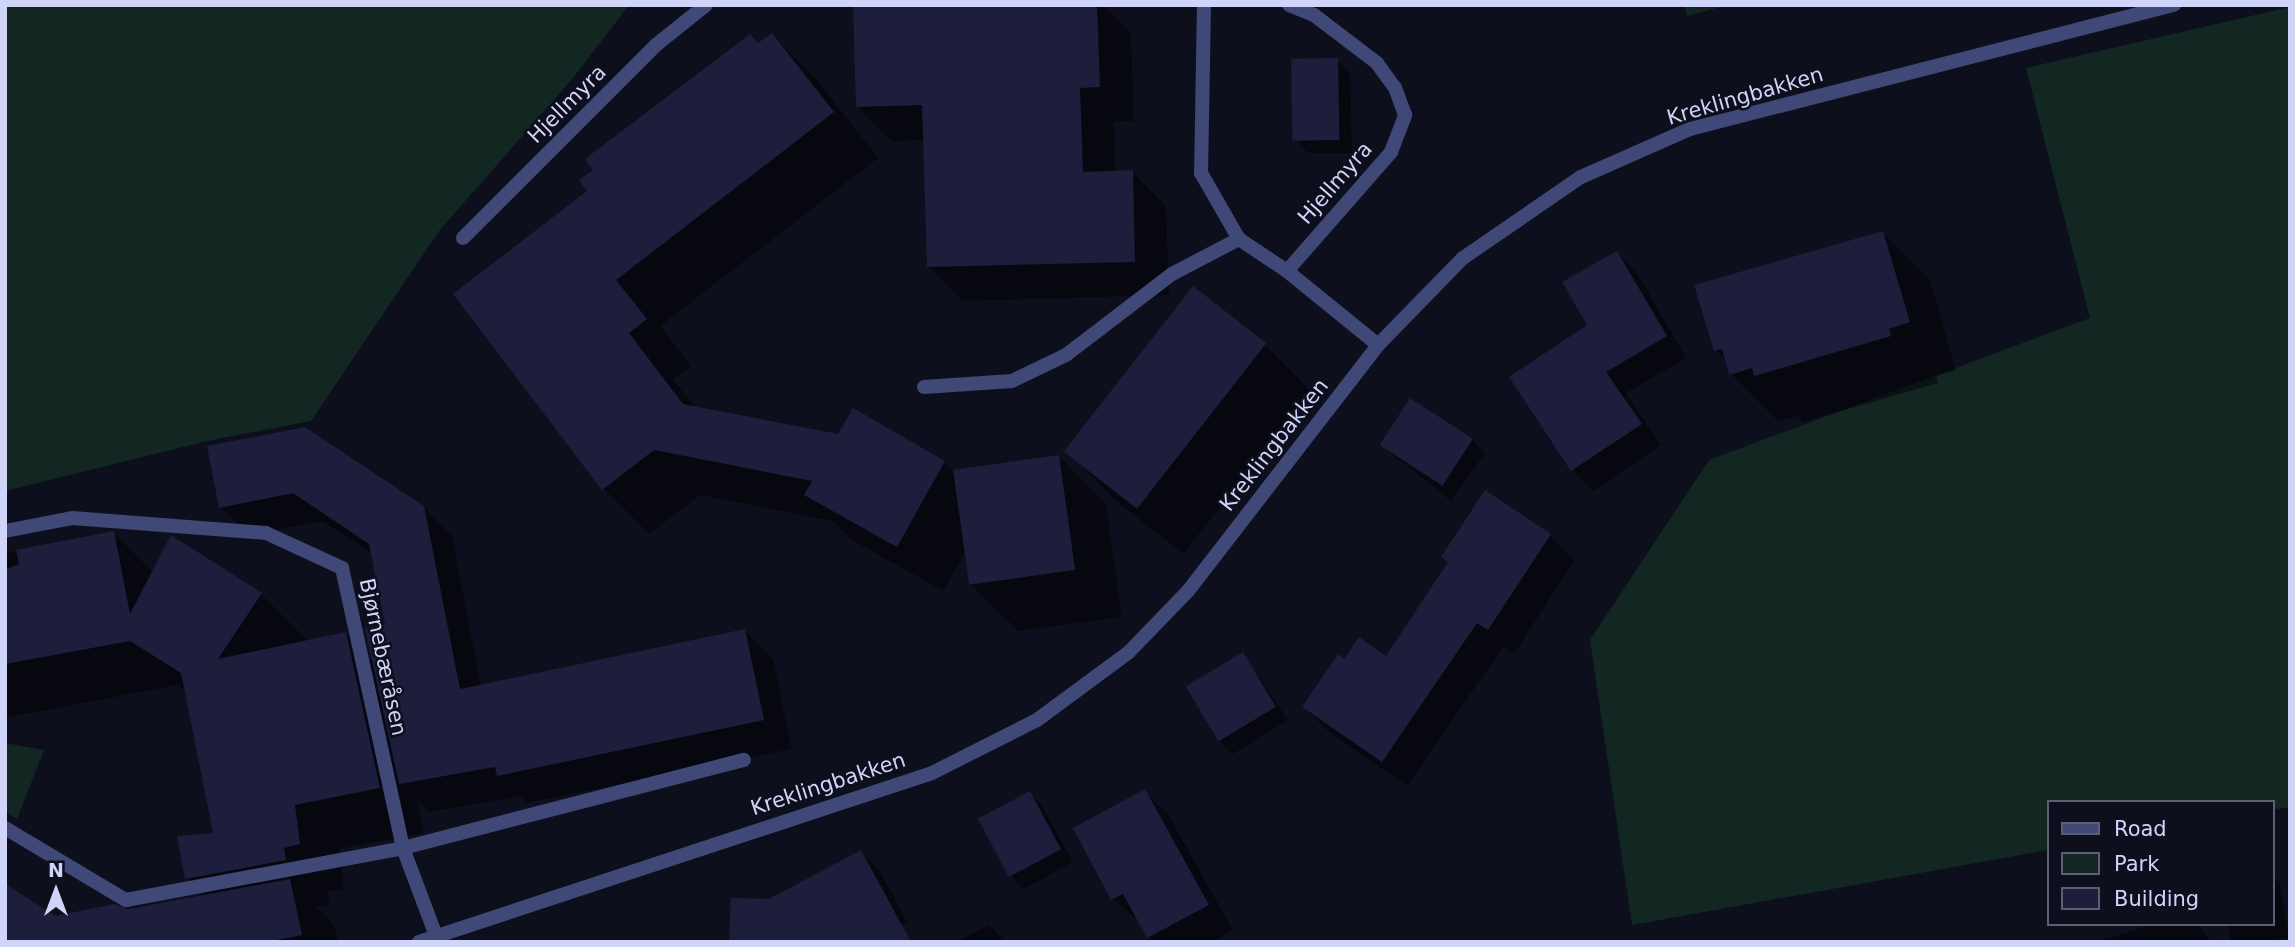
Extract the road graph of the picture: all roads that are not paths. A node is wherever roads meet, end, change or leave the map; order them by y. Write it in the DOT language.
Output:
graph roads {
  1 [pos="706,5"];
  2 [pos="1204,5"];
  3 [pos="1289,5"];
  4 [pos="2174,5"];
  5 [pos="463,238"];
  6 [pos="1239,239"];
  7 [pos="1287,271"];
  8 [pos="1378,345"];
  9 [pos="924,387"];
  10 [pos="5,531"];
  11 [pos="744,760"];
  12 [pos="5,828"];
  13 [pos="403,848"];
  14 [pos="435,933"];
  15 [pos="419,942"];
  1 -- 5 [label="street, Hjellmyra"];
  2 -- 6 [label="street"];
  3 -- 7 [label="street, Hjellmyra"];
  4 -- 8 [label="street, Kreklingbakken"];
  6 -- 7 [label="street"];
  6 -- 9 [label="street"];
  7 -- 8 [label="street"];
  8 -- 14 [label="street, Kreklingbakken"];
  10 -- 13 [label="street, Bjørnebæråsen"];
  11 -- 13 [label="street"];
  12 -- 13 [label="street"];
  13 -- 14 [label="street, Bjørnebæråsen"];
  14 -- 15 [label="street, Kreklingbakken"];
}
